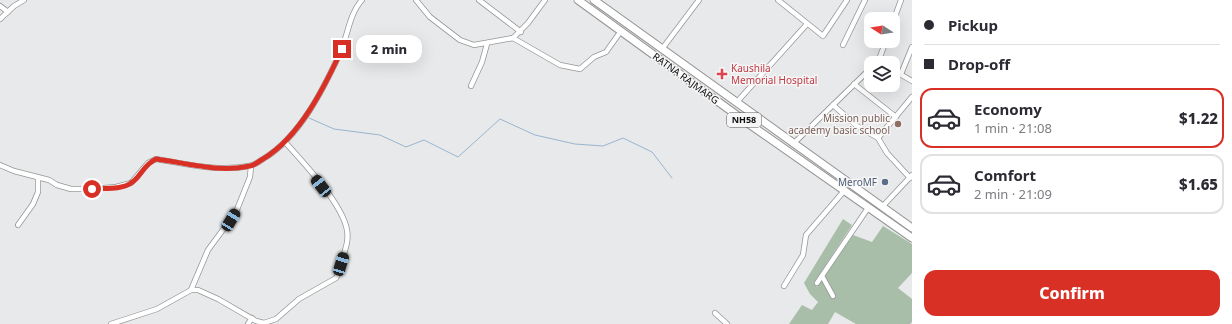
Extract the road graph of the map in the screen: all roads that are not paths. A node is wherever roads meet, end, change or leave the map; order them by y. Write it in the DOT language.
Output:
graph roads {
  1 [pos="24,0"];
  2 [pos="362,0"];
  3 [pos="416,0"];
  4 [pos="479,0"];
  5 [pos="545,0"];
  6 [pos="578,0"];
  7 [pos="594,0"];
  8 [pos="699,0"];
  9 [pos="778,0"];
  10 [pos="847,0"];
  11 [pos="865,0"];
  12 [pos="901,0"];
  13 [pos="0,6"];
  14 [pos="8,12"];
  15 [pos="897,12"];
  16 [pos="0,19"];
  17 [pos="807,24"];
  18 [pos="622,31"];
  19 [pos="521,32"];
  20 [pos="514,38"];
  21 [pos="487,44"];
  22 [pos="843,45"];
  23 [pos="912,47"];
  24 [pos="662,49"];
  25 [pos="901,74"];
  26 [pos="864,75"];
  27 [pos="912,81"];
  28 [pos="854,84"];
  29 [pos="471,86"];
  30 [pos="912,97"];
  31 [pos="736,103"];
  32 [pos="833,105"];
  33 [pos="896,116"];
  34 [pos="878,138"];
  35 [pos="285,142"];
  36 [pos="794,144"];
  37 [pos="0,165"];
  38 [pos="251,166"];
  39 [pos="911,177"];
  40 [pos="38,178"];
  41 [pos="844,191"];
  42 [pos="882,207"];
  43 [pos="868,208"];
  44 [pos="18,225"];
  45 [pos="912,228"];
  46 [pos="912,238"];
  47 [pos="822,276"];
  48 [pos="817,283"];
  49 [pos="784,286"];
  50 [pos="191,290"];
  51 [pos="833,296"];
  52 [pos="715,313"];
  53 [pos="252,318"];
  54 [pos="111,324"];
  55 [pos="248,324"];
  56 [pos="727,324"];
  1 -- 14 [label="street"];
  2 -- 35 [label="street"];
  3 -- 21 [label="street"];
  4 -- 19 [label="street"];
  5 -- 19 [label="street"];
  6 -- 18 [label="highway, RATNA RAJMARG / NH58"];
  7 -- 24 [label="highway, RATNA RAJMARG / NH58"];
  8 -- 24 [label="street"];
  9 -- 17 [label="street"];
  10 -- 17 [label="street"];
  11 -- 22 [label="street"];
  12 -- 15 [label="street"];
  13 -- 14 [label="street"];
  14 -- 16 [label="street"];
  17 -- 31 [label="street"];
  18 -- 20 [label="street"];
  18 -- 41 [label="highway, RATNA RAJMARG / NH58"];
  19 -- 20 [label="street"];
  20 -- 21 [label="street"];
  21 -- 29 [label="street"];
  23 -- 25 [label="street"];
  24 -- 31 [label="highway, RATNA RAJMARG / NH58"];
  25 -- 27 [label="street"];
  26 -- 28 [label="street"];
  28 -- 32 [label="street"];
  28 -- 33 [label="street"];
  30 -- 33 [label="street"];
  31 -- 36 [label="highway, RATNA RAJMARG / NH58"];
  32 -- 34 [label="street"];
  32 -- 36 [label="street"];
  33 -- 34 [label="street"];
  34 -- 39 [label="street"];
  35 -- 38 [label="street"];
  35 -- 53 [label="street"];
  36 -- 42 [label="highway, RATNA RAJMARG / NH58"];
  37 -- 40 [label="street"];
  38 -- 40 [label="street"];
  38 -- 50 [label="street"];
  39 -- 42 [label="street"];
  40 -- 44 [label="street"];
  41 -- 43 [label="highway, RATNA RAJMARG / NH58"];
  41 -- 49 [label="street"];
  42 -- 45 [label="highway, RATNA RAJMARG / NH58"];
  43 -- 46 [label="highway, RATNA RAJMARG / NH58"];
  43 -- 47 [label="street"];
  47 -- 48 [label="street"];
  47 -- 51 [label="street"];
  50 -- 53 [label="street"];
  50 -- 54 [label="street"];
  52 -- 56 [label="street"];
  53 -- 55 [label="street"];
}
